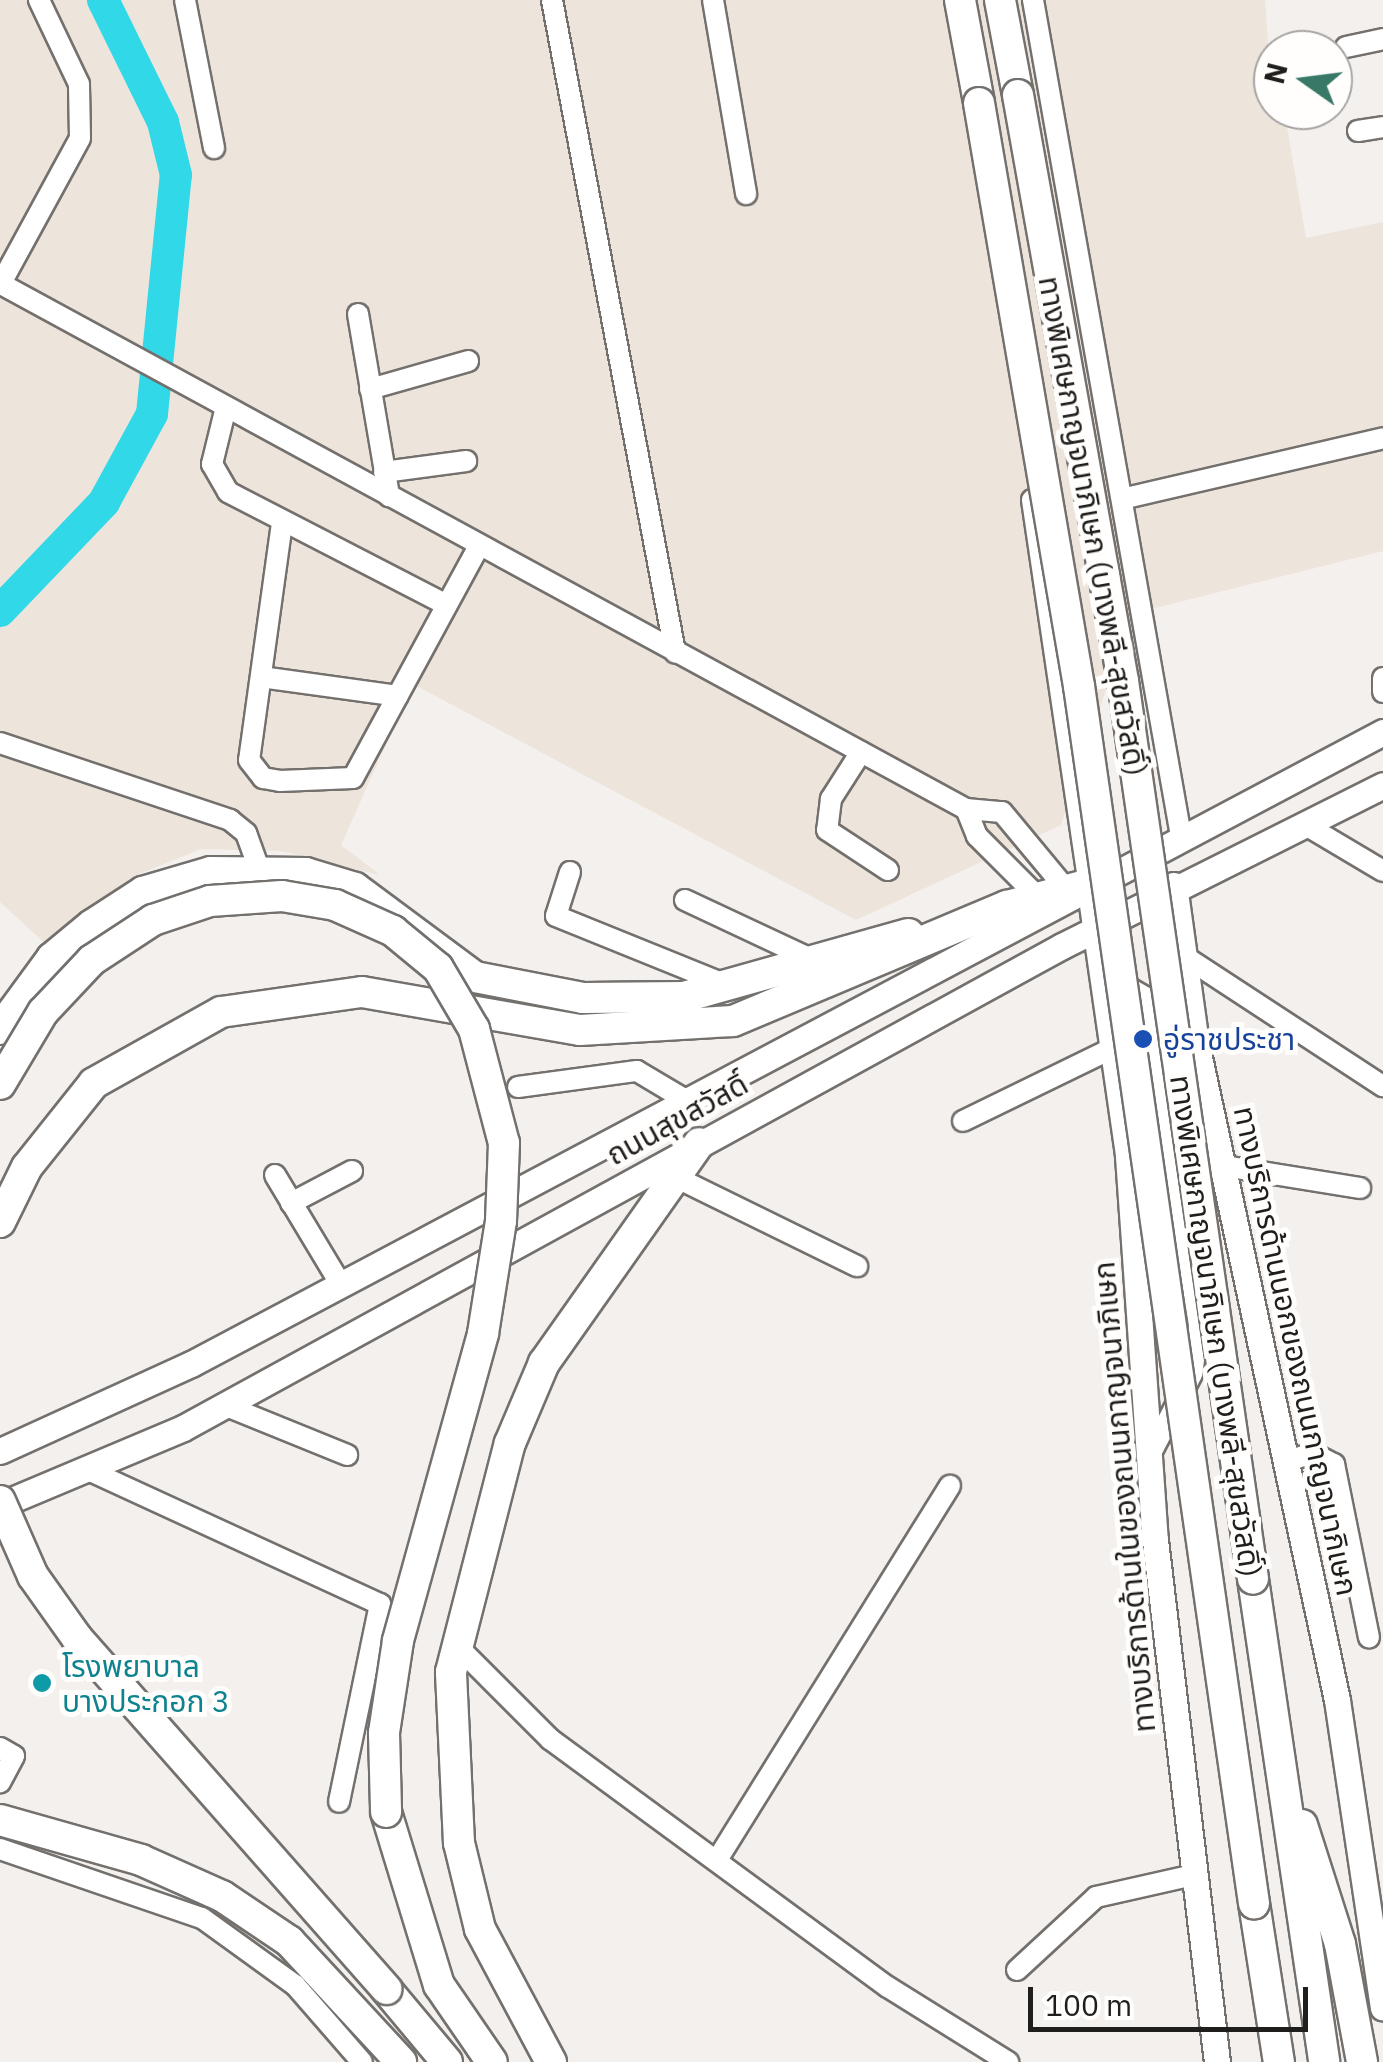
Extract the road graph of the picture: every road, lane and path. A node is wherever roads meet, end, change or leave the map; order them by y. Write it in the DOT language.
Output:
graph roads {
  1 [pos="39,0"];
  2 [pos="185,0"];
  3 [pos="552,0"];
  4 [pos="713,0"];
  5 [pos="949,0"];
  6 [pos="960,0"];
  7 [pos="1000,0"];
  8 [pos="1033,0"];
  9 [pos="1383,39"];
  10 [pos="1353,45"];
  11 [pos="1383,126"];
  12 [pos="1358,130"];
  13 [pos="214,148"];
  14 [pos="746,194"];
  15 [pos="0,285"];
  16 [pos="358,314"];
  17 [pos="468,362"];
  18 [pos="370,390"];
  19 [pos="226,408"];
  20 [pos="1383,438"];
  21 [pos="466,461"];
  22 [pos="384,472"];
  23 [pos="388,496"];
  24 [pos="1126,498"];
  25 [pos="282,523"];
  26 [pos="479,546"];
  27 [pos="447,605"];
  28 [pos="675,652"];
  29 [pos="261,677"];
  30 [pos="1383,678"];
  31 [pos="1383,692"];
  32 [pos="398,696"];
  33 [pos="1383,732"];
  34 [pos="0,743"];
  35 [pos="860,752"];
  36 [pos="1383,785"];
  37 [pos="966,810"];
  38 [pos="1304,824"];
  39 [pos="1181,836"];
  40 [pos="258,869"];
  41 [pos="888,870"];
  42 [pos="570,872"];
  43 [pos="1383,872"];
  44 [pos="1174,886"];
  45 [pos="1064,890"];
  46 [pos="686,900"];
  47 [pos="1007,906"];
  48 [pos="1096,927"];
  49 [pos="1184,956"];
  50 [pos="816,961"];
  51 [pos="1103,976"];
  52 [pos="728,985"];
  53 [pos="0,1029"];
  54 [pos="1113,1048"];
  55 [pos="0,1084"];
  56 [pos="1383,1086"];
  57 [pos="518,1087"];
  58 [pos="684,1099"];
  59 [pos="963,1120"];
  60 [pos="699,1143"];
  61 [pos="1224,1166"];
  62 [pos="352,1170"];
  63 [pos="275,1175"];
  64 [pos="675,1178"];
  65 [pos="1360,1188"];
  66 [pos="292,1203"];
  67 [pos="0,1222"];
  68 [pos="858,1266"];
  69 [pos="340,1283"];
  70 [pos="224,1405"];
  71 [pos="0,1452"];
  72 [pos="348,1455"];
  73 [pos="1148,1459"];
  74 [pos="1288,1461"];
  75 [pos="86,1469"];
  76 [pos="950,1486"];
  77 [pos="0,1503"];
  78 [pos="1369,1638"];
  79 [pos="457,1646"];
  80 [pos="0,1748"];
  81 [pos="1278,1761"];
  82 [pos="0,1782"];
  83 [pos="340,1802"];
  84 [pos="0,1820"];
  85 [pos="0,1849"];
  86 [pos="717,1860"];
  87 [pos="1194,1874"];
  88 [pos="1254,1903"];
  89 [pos="1017,1970"];
  90 [pos="1383,2005"];
  91 [pos="362,2062"];
  92 [pos="401,2062"];
  93 [pos="448,2062"];
  94 [pos="492,2062"];
  95 [pos="552,2062"];
  96 [pos="1008,2062"];
  97 [pos="1217,2062"];
  98 [pos="1259,2062"];
  99 [pos="1279,2062"];
  100 [pos="1324,2062"];
  101 [pos="1362,2062"];
  1 -- 15 [label="street"];
  2 -- 13 [label="street"];
  3 -- 28 [label="street"];
  4 -- 14 [label="street"];
  5 -- 45 [label="street"];
  6 -- 88 [label="highway, ทางพิเศษกาญจนาภิเษก (บางพลี-สุขสวัสดิ์), bridge"];
  7 -- 81 [label="highway, ทางพิเศษกาญจนาภิเษก (บางพลี-สุขสวัสดิ์), bridge"];
  8 -- 24 [label="street"];
  9 -- 10 [label="street"];
  11 -- 12 [label="street"];
  15 -- 19 [label="street"];
  16 -- 18 [label="street"];
  17 -- 18 [label="street"];
  18 -- 22 [label="street"];
  19 -- 23 [label="street"];
  19 -- 25 [label="street"];
  20 -- 24 [label="street"];
  21 -- 22 [label="street"];
  22 -- 23 [label="street"];
  23 -- 26 [label="street"];
  24 -- 39 [label="street"];
  25 -- 27 [label="street"];
  25 -- 29 [label="street"];
  26 -- 27 [label="street"];
  26 -- 28 [label="street"];
  27 -- 32 [label="street"];
  28 -- 35 [label="street"];
  29 -- 32 [label="street"];
  29 -- 32 [label="street"];
  30 -- 31 [label="street"];
  33 -- 39 [label="main road, ถนนสุขสวัสดิ์"];
  34 -- 40 [label="street"];
  35 -- 37 [label="street"];
  35 -- 41 [label="street"];
  36 -- 38 [label="main road, ถนนสุขสวัสดิ์"];
  37 -- 45 [label="street"];
  37 -- 45 [label="street"];
  38 -- 43 [label="street"];
  38 -- 44 [label="main road, ถนนสุขสวัสดิ์"];
  39 -- 45 [label="main road, ถนนสุขสวัสดิ์"];
  40 -- 52 [label="highway"];
  40 -- 53 [label="highway"];
  42 -- 52 [label="street"];
  44 -- 48 [label="main road, ถนนสุขสวัสดิ์"];
  44 -- 49 [label="main road, ทางบริการด้านนอกของถนนกาญจนาภิเษก"];
  45 -- 47 [label="highway"];
  45 -- 48 [label="main road, ทางบริการด้านในของถนนกาญจนาภิเษก"];
  45 -- 58 [label="main road, ถนนสุขสวัสดิ์"];
  46 -- 50 [label="street"];
  47 -- 50 [label="highway"];
  47 -- 67 [label="highway"];
  48 -- 51 [label="main road, ทางบริการด้านในของถนนกาญจนาภิเษก"];
  48 -- 60 [label="main road, ถนนสุขสวัสดิ์"];
  49 -- 56 [label="street"];
  49 -- 61 [label="main road, ทางบริการด้านนอกของถนนกาญจนาภิเษก"];
  50 -- 52 [label="highway"];
  51 -- 54 [label="main road, ทางบริการด้านในของถนนกาญจนาภิเษก"];
  51 -- 73 [label="street"];
  54 -- 59 [label="street"];
  54 -- 73 [label="main road, ทางบริการด้านในของถนนกาญจนาภิเษก"];
  55 -- 94 [label="highway, bridge"];
  57 -- 58 [label="street"];
  58 -- 69 [label="main road, ถนนสุขสวัสดิ์"];
  60 -- 64 [label="highway"];
  60 -- 70 [label="main road, ถนนสุขสวัสดิ์"];
  61 -- 65 [label="street"];
  61 -- 74 [label="main road, ทางบริการด้านนอกของถนนกาญจนาภิเษก"];
  62 -- 66 [label="street"];
  63 -- 66 [label="street"];
  64 -- 68 [label="street"];
  64 -- 79 [label="highway"];
  66 -- 69 [label="street"];
  69 -- 71 [label="main road, ถนนสุขสวัสดิ์"];
  70 -- 72 [label="street"];
  70 -- 75 [label="main road, ถนนสุขสวัสดิ์"];
  73 -- 87 [label="main road, ทางบริการด้านในของถนนกาญจนาภิเษก"];
  74 -- 78 [label="street"];
  74 -- 90 [label="main road, ทางบริการด้านนอกของถนนกาญจนาภิเษก"];
  75 -- 77 [label="main road, ถนนสุขสวัสดิ์"];
  75 -- 83 [label="street"];
  76 -- 86 [label="street"];
  77 -- 93 [label="highway, bridge"];
  79 -- 86 [label="street"];
  79 -- 95 [label="highway"];
  80 -- 82 [label="street"];
  81 -- 100 [label="highway, ทางพิเศษกาญจนาภิเษก (บางพลี-สุขสวัสดิ์)"];
  81 -- 101 [label="highway"];
  84 -- 92 [label="highway"];
  85 -- 91 [label="street"];
  86 -- 96 [label="street"];
  87 -- 89 [label="street"];
  87 -- 97 [label="main road, ทางบริการด้านในของถนนกาญจนาภิเษก"];
  88 -- 98 [label="highway"];
  88 -- 99 [label="highway, ทางพิเศษกาญจนาภิเษก (บางพลี-สุขสวัสดิ์)"];
}
